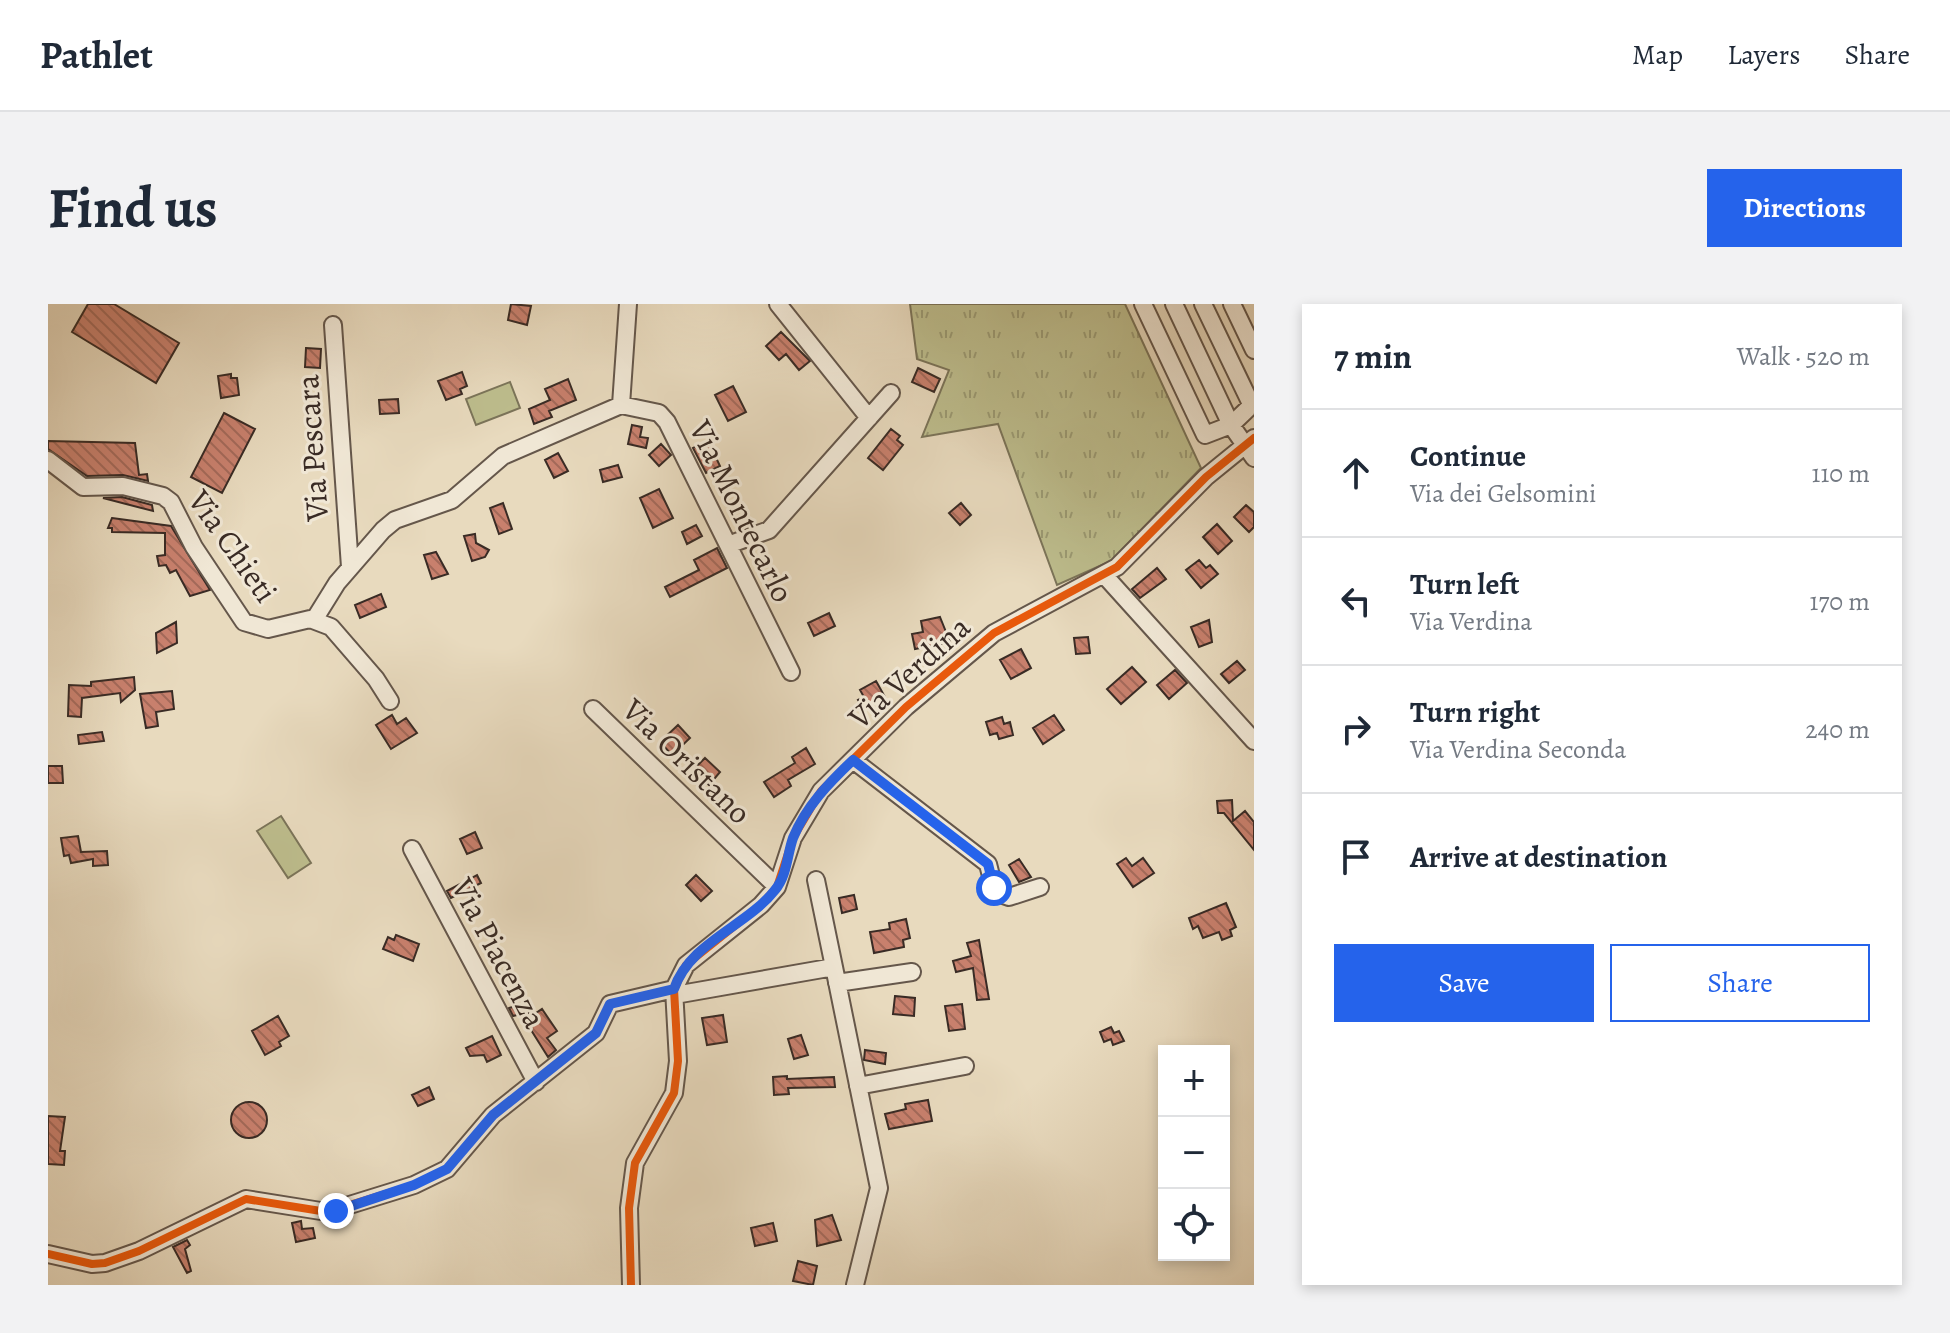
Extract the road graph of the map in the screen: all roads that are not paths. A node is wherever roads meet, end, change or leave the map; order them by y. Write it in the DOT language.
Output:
graph roads {
  1 [pos="628,304"];
  2 [pos="778,304"];
  3 [pos="1143,304"];
  4 [pos="1174,304"];
  5 [pos="1203,304"];
  6 [pos="1232,304"];
  7 [pos="333,325"];
  8 [pos="1254,350"];
  9 [pos="891,393"];
  10 [pos="1253,404"];
  11 [pos="621,405"];
  12 [pos="869,418"];
  13 [pos="1231,425"];
  14 [pos="1251,448"];
  15 [pos="48,460"];
  16 [pos="728,545"];
  17 [pos="350,567"];
  18 [pos="1105,576"];
  19 [pos="314,620"];
  20 [pos="791,672"];
  21 [pos="390,701"];
  22 [pos="593,709"];
  23 [pos="1254,741"];
  24 [pos="853,760"];
  25 [pos="412,849"];
  26 [pos="816,880"];
  27 [pos="777,887"];
  28 [pos="1040,887"];
  29 [pos="912,972"];
  30 [pos="835,975"];
  31 [pos="675,992"];
  32 [pos="965,1066"];
  33 [pos="536,1082"];
  34 [pos="858,1086"];
  35 [pos="48,1254"];
  36 [pos="631,1285"];
  37 [pos="855,1285"];
  1 -- 11 [label="street"];
  2 -- 12 [label="street"];
  3 -- 13 [label="street"];
  4 -- 13 [label="street"];
  5 -- 10 [label="street"];
  6 -- 8 [label="street"];
  7 -- 17 [label="street, Via Pescara"];
  9 -- 12 [label="street"];
  10 -- 13 [label="street"];
  11 -- 16 [label="street, Via Montecarlo"];
  11 -- 17 [label="street"];
  12 -- 16 [label="street"];
  13 -- 14 [label="street"];
  14 -- 18 [label="street, Via Verdina"];
  15 -- 19 [label="street, Via Chieti"];
  16 -- 20 [label="street, Via Montecarlo"];
  17 -- 19 [label="street"];
  18 -- 23 [label="street"];
  18 -- 24 [label="street, Via Verdina"];
  19 -- 21 [label="street, Via Chieti"];
  22 -- 27 [label="street, Via Oristano"];
  24 -- 27 [label="street, Via Verdina"];
  24 -- 28 [label="street"];
  25 -- 33 [label="street, Via Piacenza"];
  26 -- 30 [label="street"];
  27 -- 31 [label="street, Via Verdina"];
  29 -- 30 [label="street"];
  30 -- 31 [label="street"];
  30 -- 34 [label="street"];
  31 -- 33 [label="street"];
  31 -- 36 [label="street"];
  32 -- 34 [label="street"];
  33 -- 35 [label="street"];
  34 -- 37 [label="street"];
}
